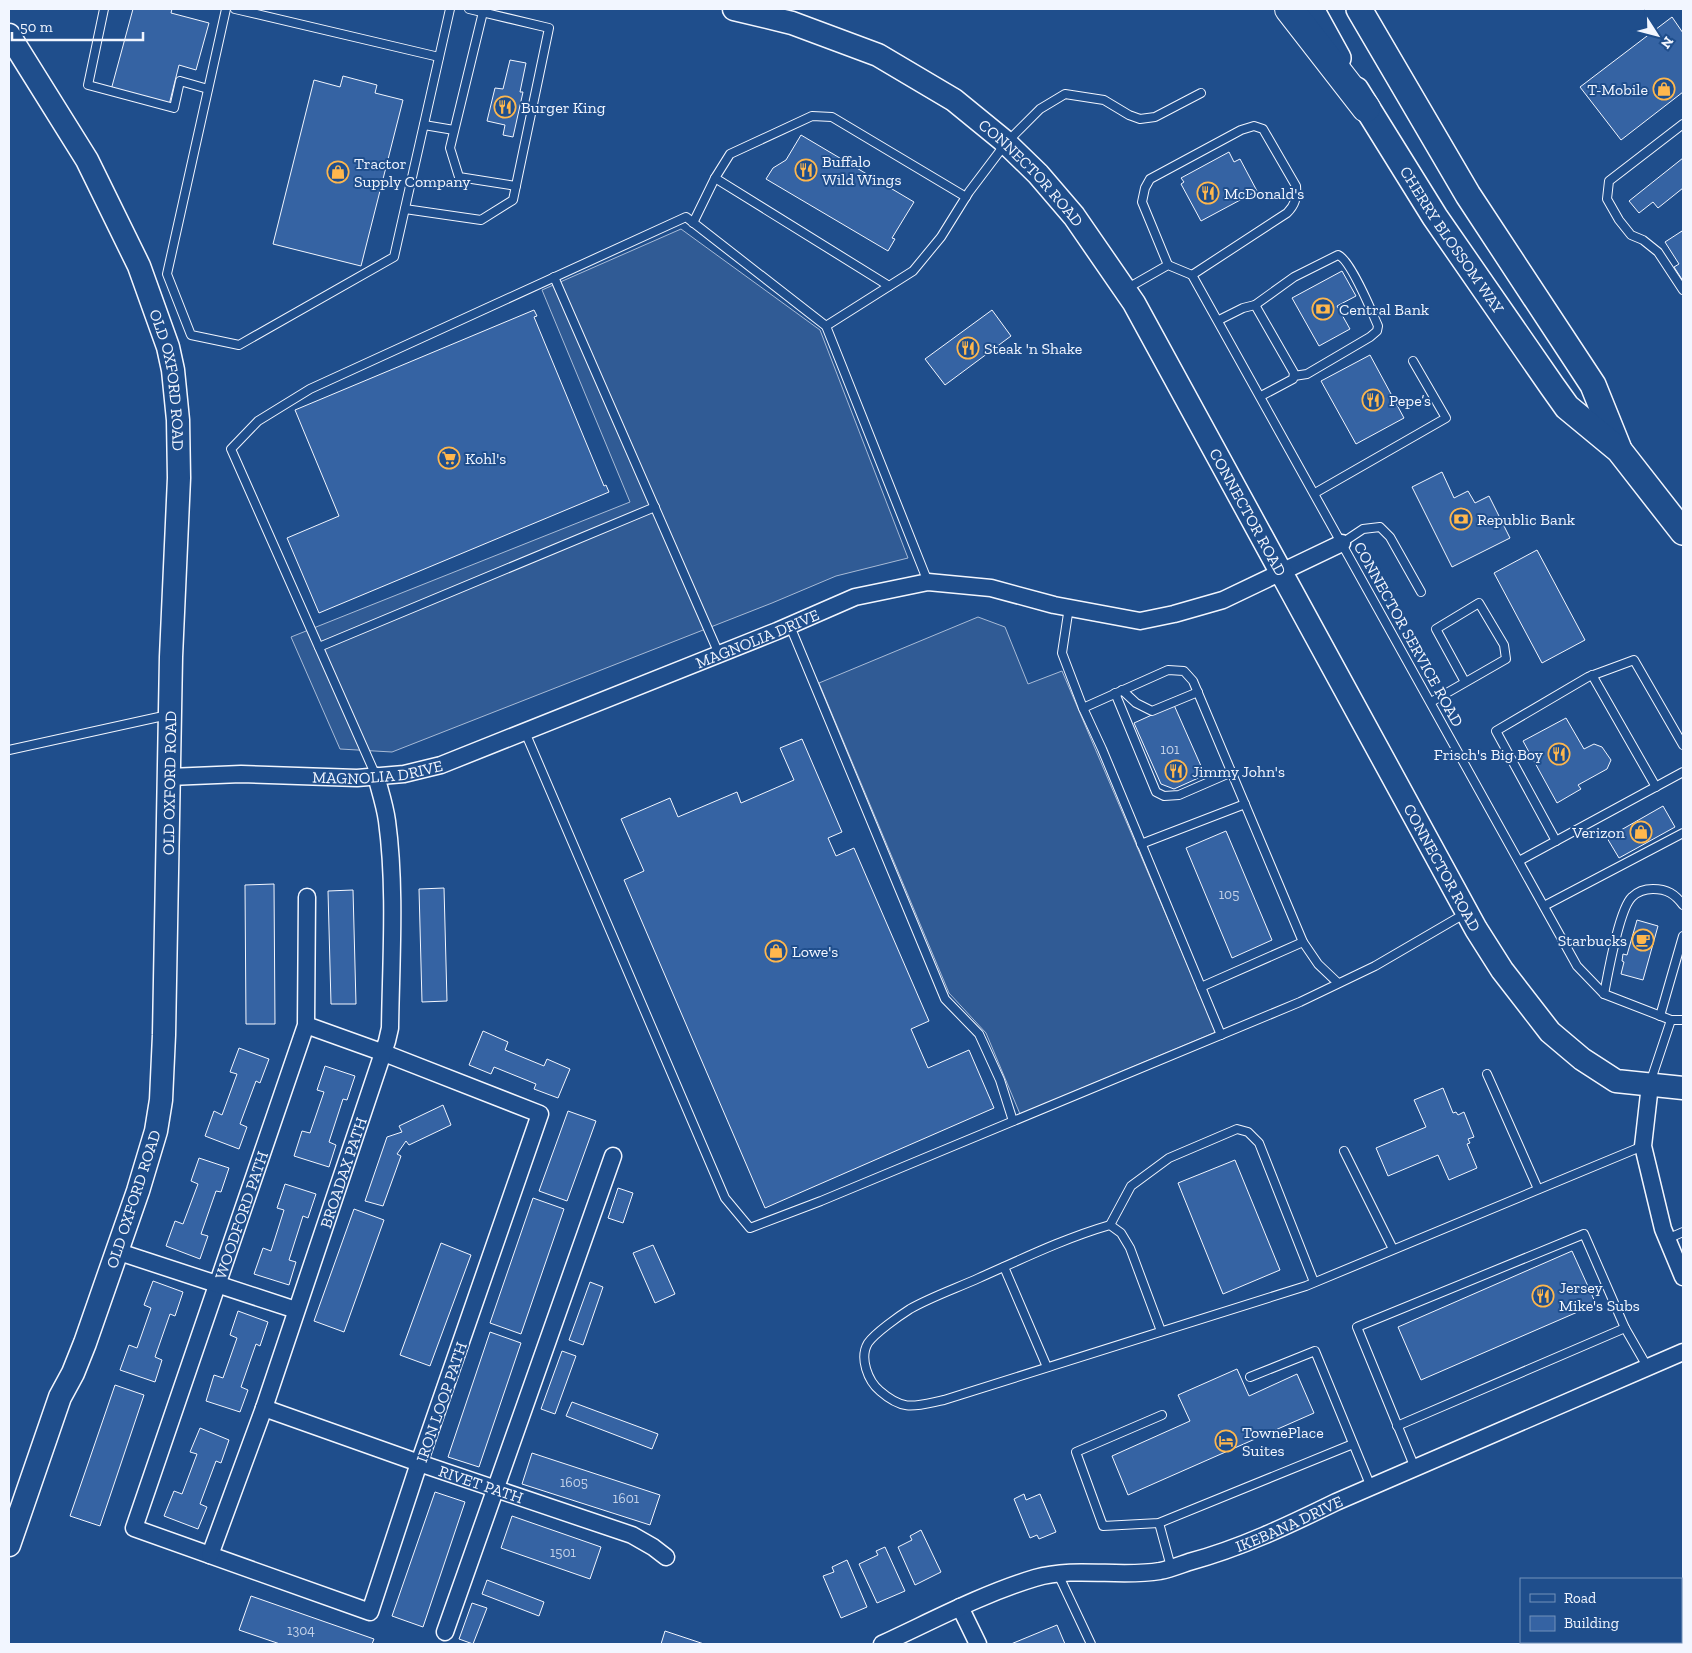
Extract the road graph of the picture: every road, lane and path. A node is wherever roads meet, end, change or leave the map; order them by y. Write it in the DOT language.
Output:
graph roads {
  1 [pos="104,9"];
  2 [pos="226,9"];
  3 [pos="235,9"];
  4 [pos="450,9"];
  5 [pos="469,9"];
  6 [pos="734,9"];
  7 [pos="1289,9"];
  8 [pos="1311,9"];
  9 [pos="1359,9"];
  10 [pos="483,12"];
  11 [pos="9,37"];
  12 [pos="439,58"];
  13 [pos="208,88"];
  14 [pos="1201,93"];
  15 [pos="1366,108"];
  16 [pos="1683,124"];
  17 [pos="424,125"];
  18 [pos="454,130"];
  19 [pos="1006,143"];
  20 [pos="715,178"];
  21 [pos="516,186"];
  22 [pos="966,197"];
  23 [pos="405,209"];
  24 [pos="693,223"];
  25 [pos="1168,265"];
  26 [pos="1192,275"];
  27 [pos="554,278"];
  28 [pos="889,286"];
  29 [pos="1125,290"];
  30 [pos="1683,290"];
  31 [pos="1255,306"];
  32 [pos="1219,320"];
  33 [pos="826,326"];
  34 [pos="1413,361"];
  35 [pos="1294,376"];
  36 [pos="1261,396"];
  37 [pos="1618,450"];
  38 [pos="1315,493"];
  39 [pos="655,508"];
  40 [pos="1683,532"];
  41 [pos="1342,543"];
  42 [pos="1281,572"];
  43 [pos="928,582"];
  44 [pos="1421,592"];
  45 [pos="1069,607"];
  46 [pos="790,626"];
  47 [pos="319,647"];
  48 [pos="719,654"];
  49 [pos="1592,675"];
  50 [pos="1465,682"];
  51 [pos="1119,692"];
  52 [pos="1198,692"];
  53 [pos="1431,702"];
  54 [pos="1083,708"];
  55 [pos="170,715"];
  56 [pos="525,732"];
  57 [pos="1683,745"];
  58 [pos="9,750"];
  59 [pos="1232,772"];
  60 [pos="1683,772"];
  61 [pos="376,776"];
  62 [pos="169,777"];
  63 [pos="1656,787"];
  64 [pos="1244,804"];
  65 [pos="1683,833"];
  66 [pos="1556,841"];
  67 [pos="1141,844"];
  68 [pos="1519,861"];
  69 [pos="307,897"];
  70 [pos="1683,904"];
  71 [pos="1544,906"];
  72 [pos="1468,912"];
  73 [pos="1683,936"];
  74 [pos="1303,942"];
  75 [pos="1338,983"];
  76 [pos="1201,987"];
  77 [pos="1604,994"];
  78 [pos="1660,1016"];
  79 [pos="1671,1020"];
  80 [pos="1683,1020"];
  81 [pos="306,1025"];
  82 [pos="1221,1035"];
  83 [pos="384,1053"];
  84 [pos="1487,1074"];
  85 [pos="1650,1085"];
  86 [pos="1683,1088"];
  87 [pos="1013,1121"];
  88 [pos="1643,1146"];
  89 [pos="1344,1151"];
  90 [pos="613,1156"];
  91 [pos="1538,1190"];
  92 [pos="1110,1225"];
  93 [pos="1683,1232"];
  94 [pos="1667,1238"];
  95 [pos="1393,1249"];
  96 [pos="116,1251"];
  97 [pos="1004,1267"];
  98 [pos="1683,1277"];
  99 [pos="1314,1282"];
  100 [pos="218,1284"];
  101 [pos="296,1310"];
  102 [pos="1625,1328"];
  103 [pos="1161,1331"];
  104 [pos="1683,1352"];
  105 [pos="1047,1367"];
  106 [pos="1648,1368"];
  107 [pos="1250,1377"];
  108 [pos="264,1408"];
  109 [pos="1162,1415"];
  110 [pos="1397,1426"];
  111 [pos="1353,1444"];
  112 [pos="420,1463"];
  113 [pos="1415,1468"];
  114 [pos="1371,1487"];
  115 [pos="496,1489"];
  116 [pos="1159,1523"];
  117 [pos="134,1528"];
  118 [pos="9,1545"];
  119 [pos="210,1555"];
  120 [pos="666,1557"];
  121 [pos="1171,1567"];
  122 [pos="1058,1574"];
  123 [pos="960,1607"];
  124 [pos="446,1632"];
  125 [pos="882,1644"];
  126 [pos="978,1644"];
  127 [pos="1091,1644"];
  1 -- 13 [label="lane"];
  2 -- 13 [label="lane"];
  3 -- 12 [label="lane"];
  4 -- 12 [label="lane"];
  5 -- 10 [label="lane"];
  6 -- 19 [label="street, CONNECTOR ROAD"];
  7 -- 15 [label="highway"];
  8 -- 15 [label="main road, CHERRY BLOSSOM WAY"];
  9 -- 37 [label="main road, CHERRY BLOSSOM WAY"];
  10 -- 18 [label="lane"];
  10 -- 21 [label="lane"];
  11 -- 55 [label="street, OLD OXFORD ROAD"];
  12 -- 17 [label="lane"];
  13 -- 23 [label="lane"];
  14 -- 19 [label="lane"];
  15 -- 37 [label="main road, CHERRY BLOSSOM WAY"];
  16 -- 30 [label="lane"];
  17 -- 18 [label="lane"];
  17 -- 23 [label="lane"];
  18 -- 21 [label="lane"];
  19 -- 22 [label="lane"];
  19 -- 29 [label="street, CONNECTOR ROAD"];
  20 -- 22 [label="lane"];
  20 -- 24 [label="lane"];
  20 -- 28 [label="lane"];
  21 -- 23 [label="lane"];
  22 -- 28 [label="lane"];
  24 -- 27 [label="lane"];
  24 -- 33 [label="lane"];
  25 -- 26 [label="lane"];
  25 -- 26 [label="lane"];
  25 -- 29 [label="lane"];
  26 -- 32 [label="lane, CONNECTOR SERVICE ROAD"];
  27 -- 39 [label="lane"];
  27 -- 47 [label="lane"];
  28 -- 33 [label="lane"];
  29 -- 42 [label="street, CONNECTOR ROAD"];
  31 -- 32 [label="lane"];
  31 -- 35 [label="lane"];
  31 -- 35 [label="lane"];
  32 -- 36 [label="lane, CONNECTOR SERVICE ROAD"];
  33 -- 43 [label="lane"];
  34 -- 38 [label="lane"];
  35 -- 36 [label="lane"];
  36 -- 38 [label="lane, CONNECTOR SERVICE ROAD"];
  37 -- 40 [label="main road, CHERRY BLOSSOM WAY"];
  38 -- 41 [label="lane, CONNECTOR SERVICE ROAD"];
  39 -- 47 [label="lane"];
  39 -- 48 [label="lane"];
  41 -- 42 [label="street, MAGNOLIA DRIVE"];
  41 -- 44 [label="lane"];
  41 -- 53 [label="lane, CONNECTOR SERVICE ROAD"];
  42 -- 45 [label="street, MAGNOLIA DRIVE"];
  42 -- 72 [label="street, CONNECTOR ROAD"];
  43 -- 45 [label="street, MAGNOLIA DRIVE"];
  43 -- 46 [label="street, MAGNOLIA DRIVE"];
  45 -- 54 [label="lane"];
  46 -- 48 [label="street, MAGNOLIA DRIVE"];
  46 -- 87 [label="lane"];
  47 -- 61 [label="lane"];
  48 -- 56 [label="street, MAGNOLIA DRIVE"];
  49 -- 57 [label="lane"];
  49 -- 63 [label="lane"];
  49 -- 66 [label="lane"];
  50 -- 50 [label="lane"];
  50 -- 53 [label="lane"];
  51 -- 52 [label="lane"];
  51 -- 52 [label="lane"];
  51 -- 54 [label="lane"];
  51 -- 59 [label="lane"];
  52 -- 59 [label="lane"];
  53 -- 68 [label="lane, CONNECTOR SERVICE ROAD"];
  54 -- 67 [label="lane"];
  55 -- 58 [label="lane"];
  55 -- 62 [label="street, OLD OXFORD ROAD"];
  56 -- 61 [label="street, MAGNOLIA DRIVE"];
  56 -- 87 [label="lane"];
  59 -- 64 [label="lane"];
  60 -- 63 [label="lane"];
  61 -- 62 [label="street, MAGNOLIA DRIVE"];
  61 -- 83 [label="street, BROADAX PATH"];
  62 -- 96 [label="street, OLD OXFORD ROAD"];
  63 -- 66 [label="lane"];
  64 -- 67 [label="lane"];
  64 -- 74 [label="lane"];
  65 -- 71 [label="lane"];
  66 -- 68 [label="lane"];
  67 -- 76 [label="lane"];
  68 -- 71 [label="lane, CONNECTOR SERVICE ROAD"];
  69 -- 81 [label="street, WOODFORD PATH"];
  70 -- 77 [label="lane"];
  71 -- 77 [label="lane, CONNECTOR SERVICE ROAD"];
  72 -- 75 [label="lane"];
  72 -- 85 [label="street, CONNECTOR ROAD"];
  73 -- 78 [label="lane"];
  74 -- 75 [label="lane"];
  74 -- 76 [label="lane"];
  75 -- 82 [label="lane"];
  76 -- 82 [label="lane"];
  77 -- 78 [label="lane, CONNECTOR SERVICE ROAD"];
  78 -- 79 [label="lane, CONNECTOR SERVICE ROAD"];
  79 -- 80 [label="lane, CONNECTOR SERVICE ROAD"];
  79 -- 85 [label="lane"];
  81 -- 83 [label="street"];
  81 -- 100 [label="street, WOODFORD PATH"];
  82 -- 87 [label="lane"];
  83 -- 101 [label="street, BROADAX PATH"];
  83 -- 112 [label="street, IRON LOOP PATH"];
  84 -- 91 [label="lane"];
  85 -- 86 [label="street, CONNECTOR ROAD"];
  85 -- 88 [label="street"];
  88 -- 91 [label="lane"];
  88 -- 94 [label="street"];
  89 -- 95 [label="lane"];
  90 -- 115 [label="street"];
  91 -- 95 [label="lane"];
  92 -- 97 [label="lane"];
  92 -- 99 [label="lane"];
  92 -- 103 [label="lane"];
  93 -- 94 [label="lane"];
  94 -- 98 [label="street"];
  95 -- 99 [label="lane"];
  96 -- 100 [label="street"];
  96 -- 118 [label="street, OLD OXFORD ROAD"];
  97 -- 105 [label="lane"];
  97 -- 105 [label="lane"];
  99 -- 103 [label="lane"];
  100 -- 101 [label="street"];
  100 -- 117 [label="street, WOODFORD PATH"];
  101 -- 108 [label="street, BROADAX PATH"];
  102 -- 106 [label="lane"];
  102 -- 110 [label="lane"];
  102 -- 110 [label="lane"];
  103 -- 105 [label="lane"];
  104 -- 106 [label="street, IKEBANA DRIVE"];
  106 -- 113 [label="street, IKEBANA DRIVE"];
  107 -- 111 [label="lane"];
  108 -- 112 [label="street, RIVET PATH"];
  108 -- 119 [label="street, BROADAX PATH"];
  109 -- 116 [label="lane"];
  110 -- 113 [label="lane"];
  111 -- 114 [label="lane"];
  111 -- 116 [label="lane"];
  112 -- 115 [label="street, RIVET PATH"];
  112 -- 119 [label="street, IRON LOOP PATH"];
  113 -- 114 [label="street, IKEBANA DRIVE"];
  114 -- 121 [label="street, IKEBANA DRIVE"];
  115 -- 120 [label="street, RIVET PATH"];
  115 -- 124 [label="street"];
  116 -- 121 [label="lane"];
  117 -- 119 [label="street, IRON LOOP PATH"];
  121 -- 122 [label="street, IKEBANA DRIVE"];
  122 -- 123 [label="street, IKEBANA DRIVE"];
  122 -- 127 [label="lane"];
  123 -- 125 [label="street, IKEBANA DRIVE"];
  123 -- 126 [label="street"];
}
